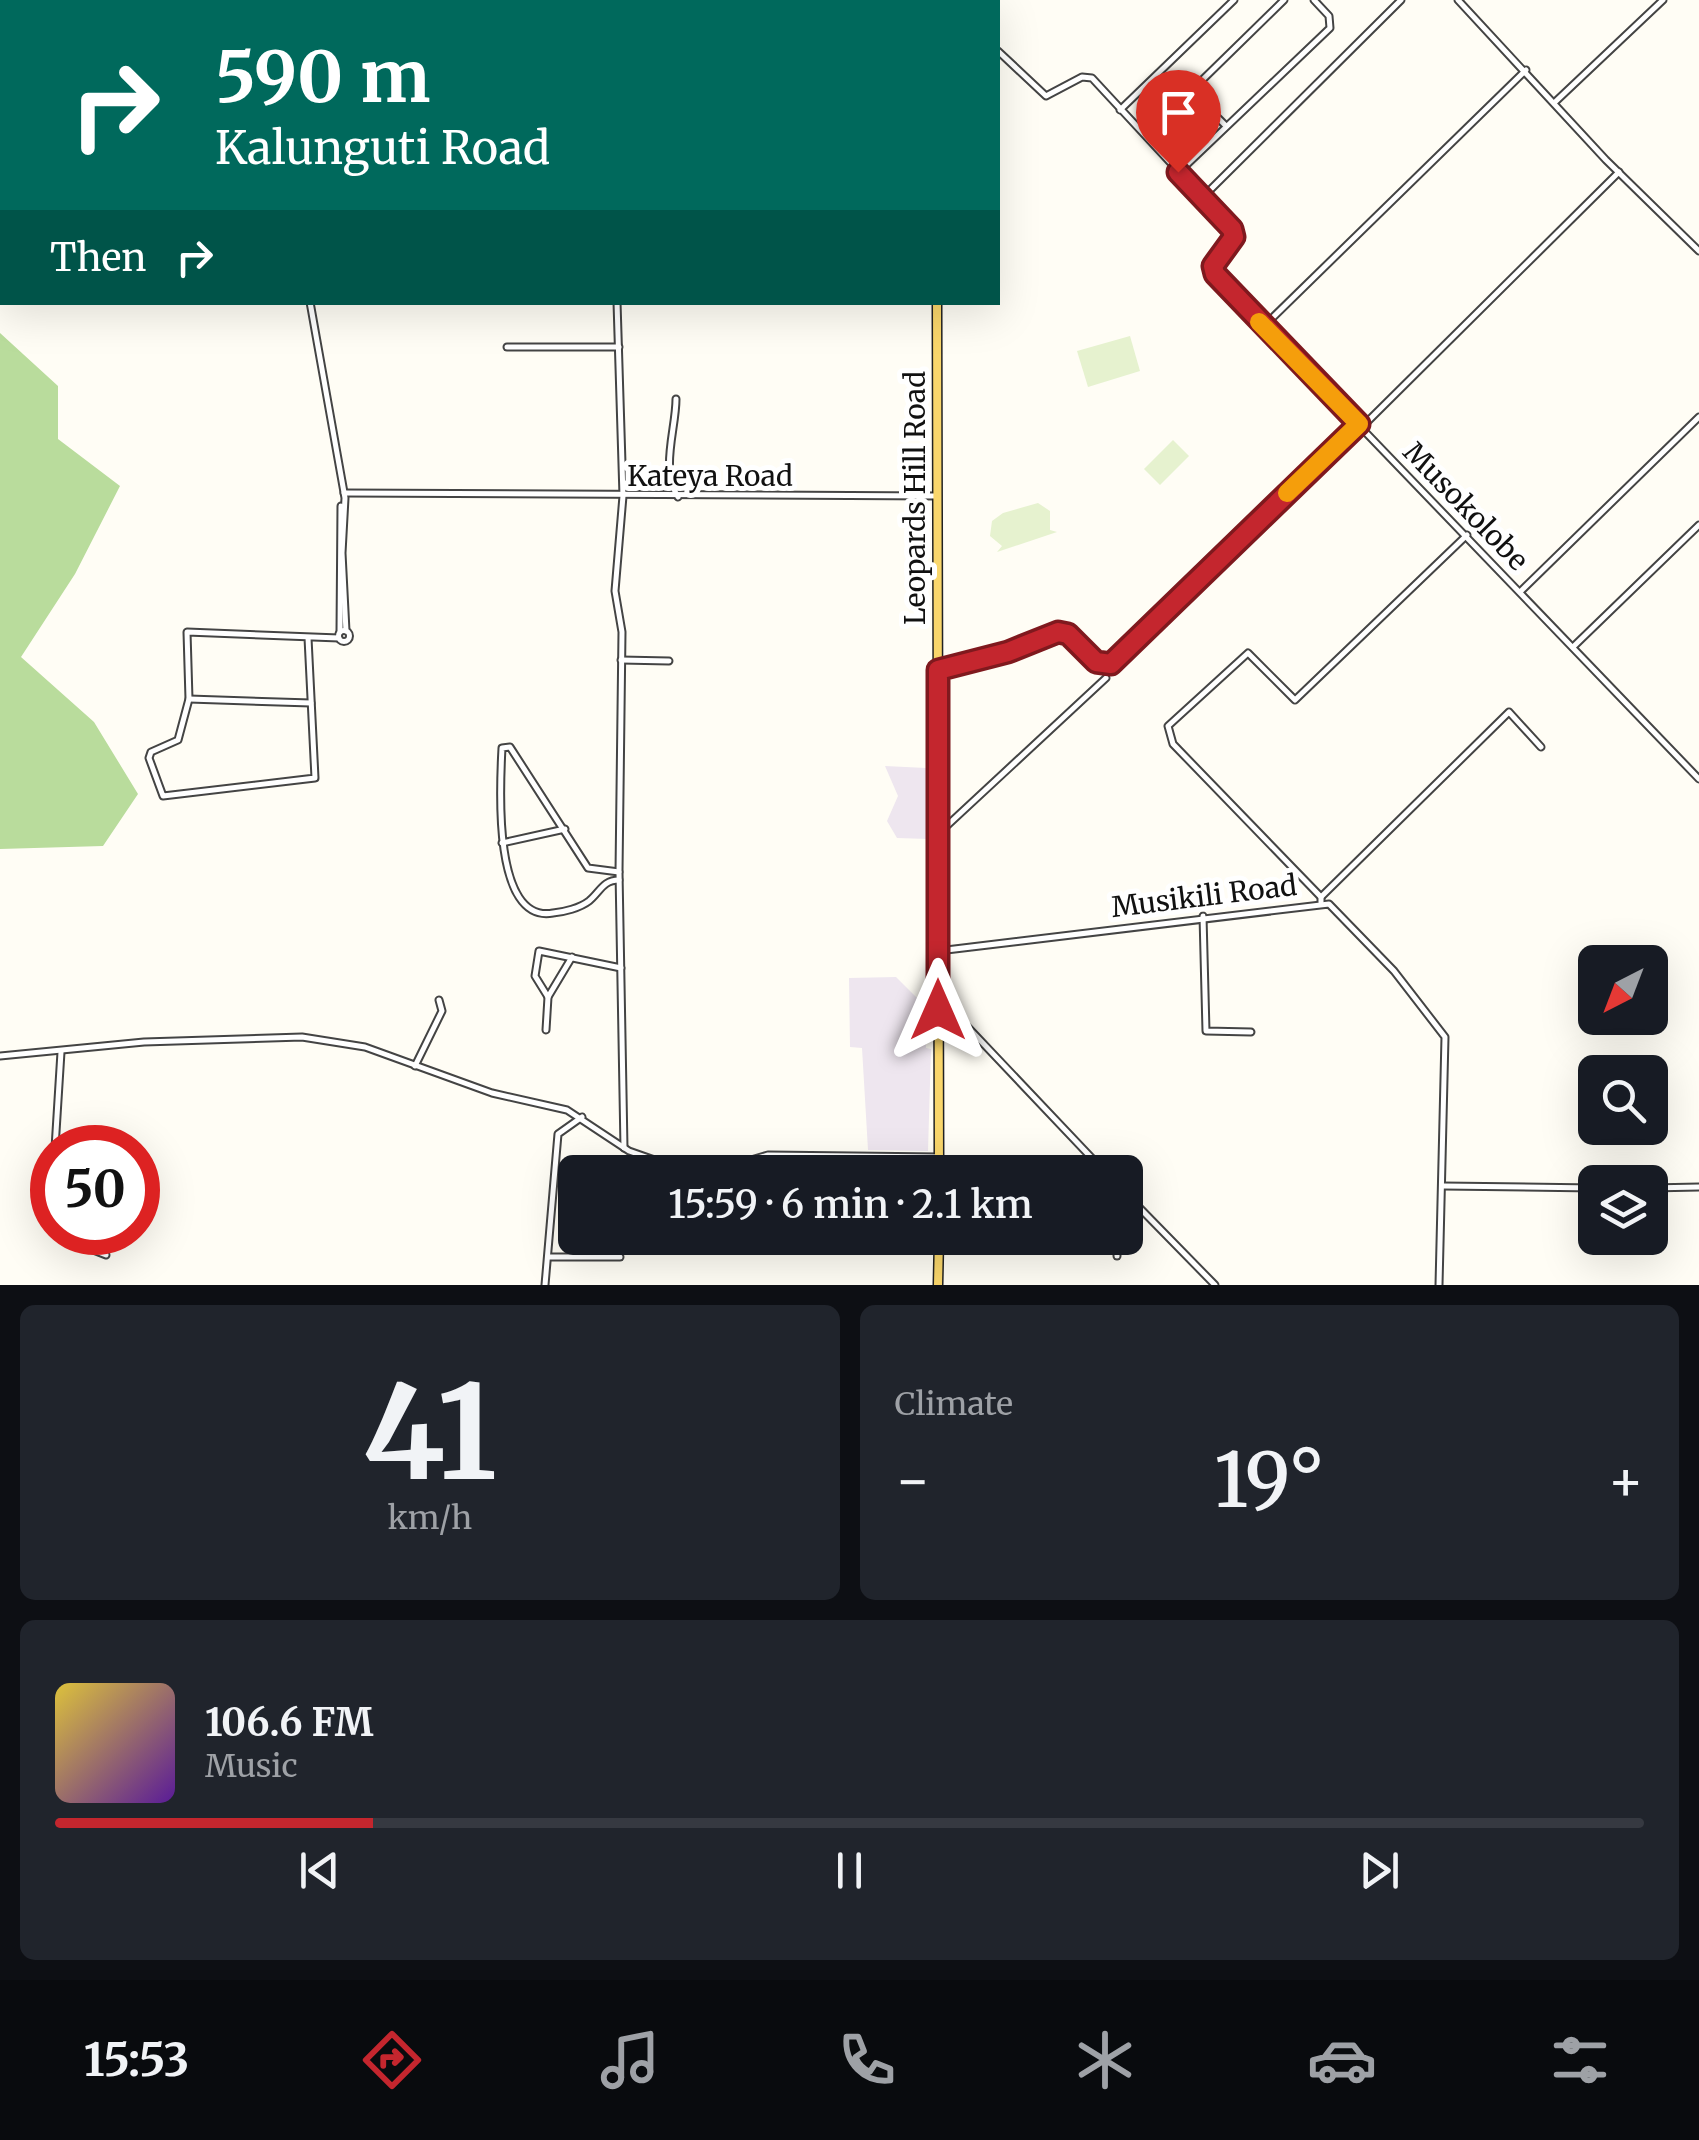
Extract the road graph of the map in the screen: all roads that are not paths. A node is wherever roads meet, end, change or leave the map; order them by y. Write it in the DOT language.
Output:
graph roads {
  1 [pos="1234,0"];
  2 [pos="1284,0"];
  3 [pos="1314,0"];
  4 [pos="1400,0"];
  5 [pos="1458,0"];
  6 [pos="1664,0"];
  7 [pos="1000,53"];
  8 [pos="1526,70"];
  9 [pos="1554,104"];
  10 [pos="1120,110"];
  11 [pos="1226,126"];
  12 [pos="1178,172"];
  13 [pos="1619,172"];
  14 [pos="1202,197"];
  15 [pos="1699,251"];
  16 [pos="311,305"];
  17 [pos="617,305"];
  18 [pos="937,305"];
  19 [pos="1264,327"];
  20 [pos="507,347"];
  21 [pos="619,347"];
  22 [pos="676,398"];
  23 [pos="1699,416"];
  24 [pos="1361,426"];
  25 [pos="344,496"];
  26 [pos="622,496"];
  27 [pos="937,496"];
  28 [pos="678,497"];
  29 [pos="1699,525"];
  30 [pos="1467,536"];
  31 [pos="1520,591"];
  32 [pos="308,638"];
  33 [pos="1574,647"];
  34 [pos="621,660"];
  35 [pos="669,661"];
  36 [pos="938,670"];
  37 [pos="1106,678"];
  38 [pos="189,699"];
  39 [pos="310,703"];
  40 [pos="1541,747"];
  41 [pos="1699,779"];
  42 [pos="565,829"];
  43 [pos="938,834"];
  44 [pos="502,843"];
  45 [pos="619,876"];
  46 [pos="1321,899"];
  47 [pos="1203,916"];
  48 [pos="938,951"];
  49 [pos="572,957"];
  50 [pos="621,968"];
  51 [pos="548,997"];
  52 [pos="438,1000"];
  53 [pos="938,1010"];
  54 [pos="546,1030"];
  55 [pos="1251,1032"];
  56 [pos="61,1052"];
  57 [pos="0,1056"];
  58 [pos="415,1066"];
  59 [pos="582,1116"];
  60 [pos="56,1125"];
  61 [pos="624,1148"];
  62 [pos="644,1155"];
  63 [pos="939,1155"];
  64 [pos="1088,1155"];
  65 [pos="1443,1186"];
  66 [pos="1578,1188"];
  67 [pos="1668,1188"];
  68 [pos="1699,1188"];
  69 [pos="1143,1212"];
  70 [pos="938,1255"];
  71 [pos="548,1257"];
  72 [pos="620,1257"];
  73 [pos="545,1285"];
  74 [pos="938,1285"];
  75 [pos="1215,1285"];
  76 [pos="1440,1285"];
  1 -- 10 [label="street"];
  2 -- 11 [label="street"];
  3 -- 11 [label="street"];
  4 -- 14 [label="street"];
  5 -- 8 [label="street"];
  6 -- 9 [label="street"];
  7 -- 10 [label="street, Musokolobe"];
  8 -- 9 [label="street"];
  8 -- 19 [label="street"];
  9 -- 13 [label="street"];
  10 -- 12 [label="street, Musokolobe"];
  11 -- 12 [label="street"];
  12 -- 14 [label="street, Musokolobe"];
  13 -- 15 [label="street"];
  13 -- 24 [label="street"];
  14 -- 19 [label="street, Musokolobe"];
  16 -- 25 [label="street"];
  17 -- 21 [label="street"];
  18 -- 27 [label="main road, Leopards Hill Road"];
  19 -- 24 [label="street, Musokolobe"];
  20 -- 21 [label="street"];
  21 -- 26 [label="street"];
  22 -- 28 [label="street"];
  23 -- 31 [label="street"];
  24 -- 30 [label="street, Musokolobe"];
  24 -- 36 [label="street"];
  25 -- 26 [label="street, Kateya Road"];
  25 -- 32 [label="street"];
  26 -- 28 [label="street, Kateya Road"];
  26 -- 34 [label="street"];
  27 -- 28 [label="street, Kateya Road"];
  27 -- 36 [label="main road, Leopards Hill Road"];
  29 -- 33 [label="street"];
  30 -- 31 [label="street, Musokolobe"];
  30 -- 46 [label="street"];
  31 -- 33 [label="street, Musokolobe"];
  32 -- 38 [label="street"];
  32 -- 39 [label="street"];
  33 -- 41 [label="street, Musokolobe"];
  34 -- 35 [label="street"];
  34 -- 45 [label="street"];
  36 -- 43 [label="main road, Leopards Hill Road"];
  37 -- 43 [label="street"];
  38 -- 39 [label="street"];
  38 -- 39 [label="street"];
  40 -- 46 [label="street"];
  42 -- 44 [label="street"];
  42 -- 44 [label="street"];
  42 -- 45 [label="street"];
  43 -- 48 [label="main road, Leopards Hill Road"];
  44 -- 45 [label="street"];
  45 -- 50 [label="street"];
  46 -- 47 [label="street, Musikili Road"];
  46 -- 65 [label="street, Musikili Road"];
  47 -- 48 [label="street, Musikili Road"];
  47 -- 55 [label="street"];
  48 -- 53 [label="main road, Leopards Hill Road"];
  49 -- 50 [label="street"];
  49 -- 51 [label="street"];
  49 -- 51 [label="street"];
  50 -- 61 [label="street"];
  51 -- 54 [label="street"];
  52 -- 58 [label="street"];
  53 -- 63 [label="main road, Leopards Hill Road"];
  53 -- 64 [label="street"];
  56 -- 57 [label="street"];
  56 -- 58 [label="street"];
  56 -- 60 [label="street"];
  58 -- 59 [label="street"];
  59 -- 61 [label="street"];
  59 -- 71 [label="street"];
  61 -- 62 [label="street"];
  65 -- 66 [label="street"];
  65 -- 76 [label="street, Musikili Road"];
  67 -- 68 [label="street"];
  69 -- 75 [label="street"];
  70 -- 74 [label="main road"];
  71 -- 72 [label="street"];
  71 -- 73 [label="street"];
}
